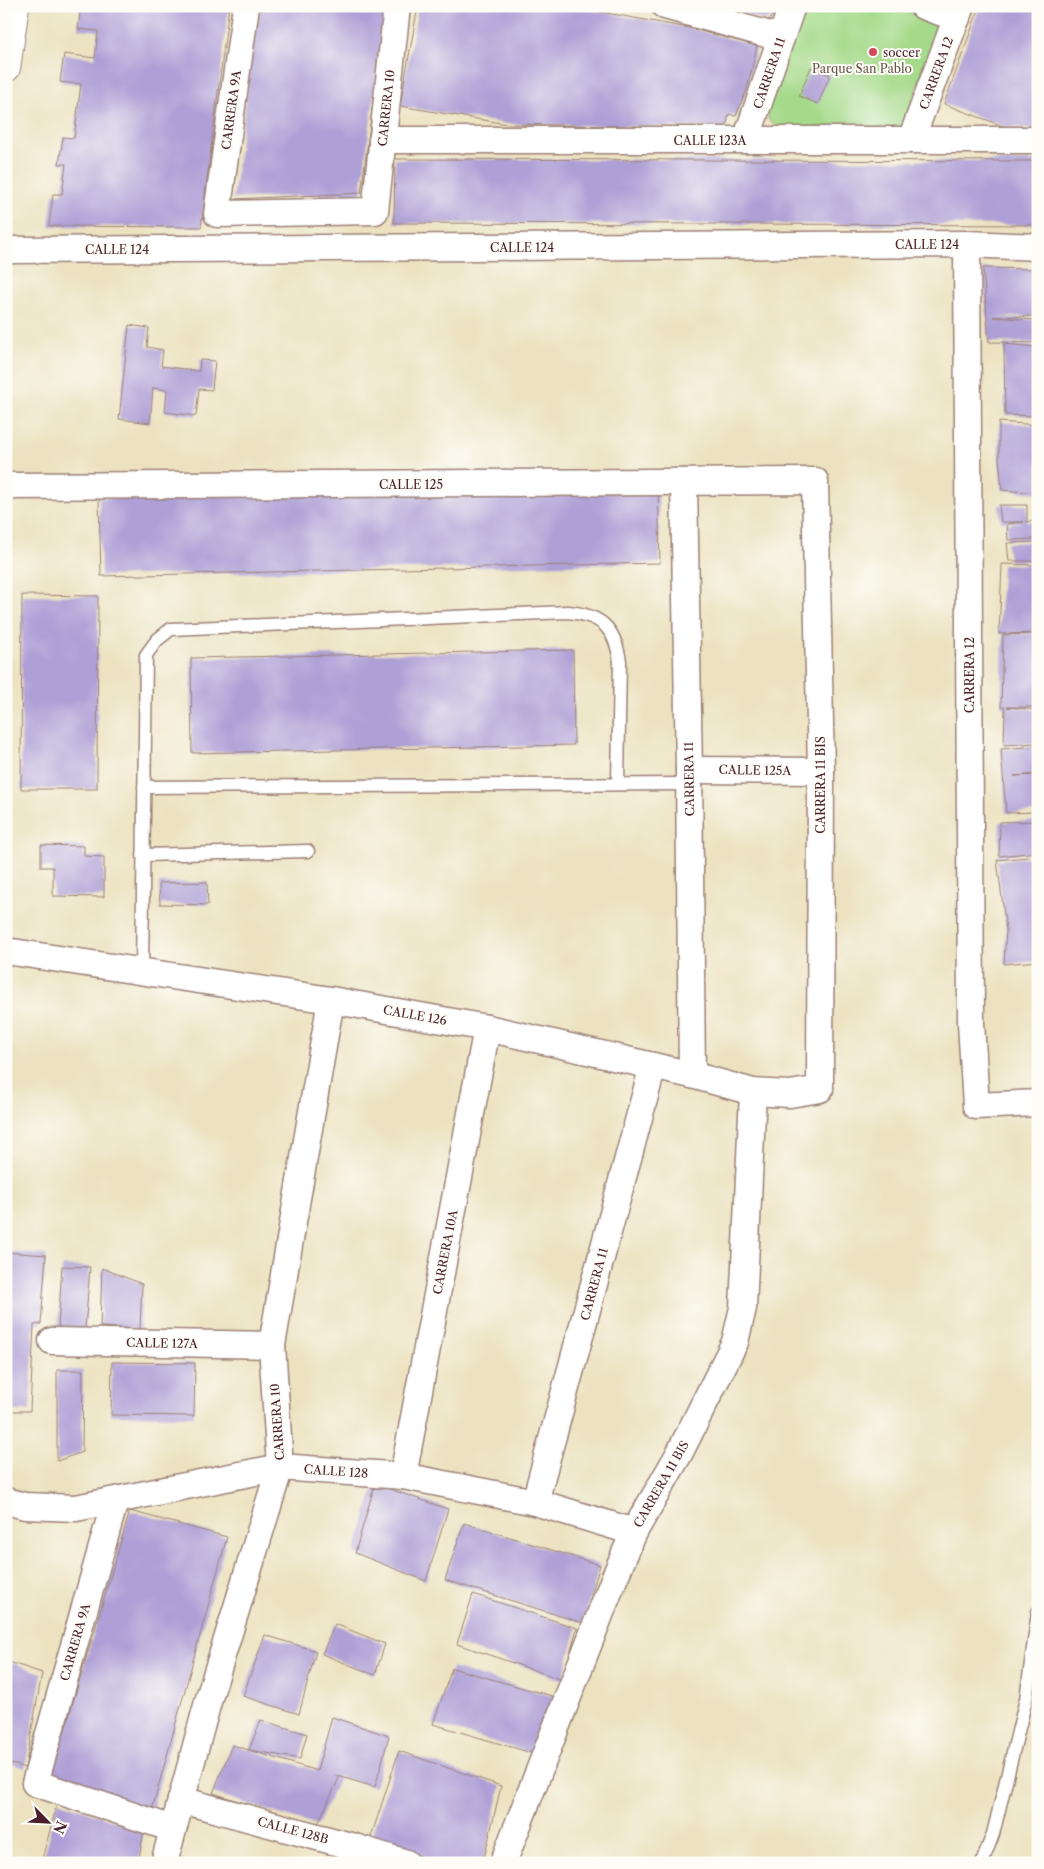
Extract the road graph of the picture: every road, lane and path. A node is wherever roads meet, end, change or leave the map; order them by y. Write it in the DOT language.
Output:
graph roads {
  1 [pos="15,6"];
  2 [pos="246,6"];
  3 [pos="397,6"];
  4 [pos="666,6"];
  5 [pos="792,6"];
  6 [pos="923,6"];
  7 [pos="959,12"];
  8 [pos="781,38"];
  9 [pos="6,68"];
  10 [pos="382,140"];
  11 [pos="746,140"];
  12 [pos="911,140"];
  13 [pos="1038,140"];
  14 [pos="375,211"];
  15 [pos="967,244"];
  16 [pos="1038,247"];
  17 [pos="6,250"];
  18 [pos="815,481"];
  19 [pos="684,482"];
  20 [pos="6,486"];
  21 [pos="820,771"];
  22 [pos="689,777"];
  23 [pos="618,784"];
  24 [pos="144,787"];
  25 [pos="308,851"];
  26 [pos="143,855"];
  27 [pos="6,951"];
  28 [pos="142,971"];
  29 [pos="331,1000"];
  30 [pos="487,1028"];
  31 [pos="653,1066"];
  32 [pos="692,1075"];
  33 [pos="820,1088"];
  34 [pos="753,1092"];
  35 [pos="1038,1103"];
  36 [pos="52,1341"];
  37 [pos="272,1345"];
  38 [pos="280,1467"];
  39 [pos="403,1476"];
  40 [pos="6,1501"];
  41 [pos="114,1501"];
  42 [pos="535,1502"];
  43 [pos="634,1532"];
  44 [pos="1038,1612"];
  45 [pos="181,1800"];
  46 [pos="173,1829"];
  47 [pos="164,1863"];
  48 [pos="406,1863"];
  49 [pos="503,1863"];
  50 [pos="982,1863"];
  1 -- 9 [label="street"];
  2 -- 14 [label="street, CARRERA 9A"];
  3 -- 10 [label="street, CARRERA 10"];
  4 -- 8 [label="street"];
  5 -- 8 [label="street, CARRERA 11"];
  6 -- 7 [label="street"];
  7 -- 12 [label="street, CARRERA 12"];
  8 -- 11 [label="street, CARRERA 11"];
  10 -- 11 [label="street, CALLE 123A"];
  10 -- 14 [label="street, CARRERA 10"];
  11 -- 12 [label="street, CALLE 123A"];
  12 -- 13 [label="street, CALLE 123A"];
  15 -- 16 [label="street, CALLE 124"];
  15 -- 17 [label="street, CALLE 124"];
  15 -- 35 [label="street, CARRERA 12"];
  18 -- 19 [label="street, CALLE 125"];
  18 -- 21 [label="street, CARRERA 11 BIS"];
  19 -- 20 [label="street, CALLE 125"];
  19 -- 22 [label="street, CARRERA 11"];
  21 -- 22 [label="street, CALLE 125A"];
  21 -- 33 [label="street, CARRERA 11 BIS"];
  22 -- 23 [label="lane"];
  22 -- 32 [label="street, CARRERA 11"];
  23 -- 24 [label="lane"];
  23 -- 24 [label="lane"];
  24 -- 26 [label="lane"];
  25 -- 26 [label="lane"];
  26 -- 28 [label="lane"];
  27 -- 28 [label="street, CALLE 126"];
  28 -- 29 [label="street, CALLE 126"];
  29 -- 30 [label="street, CALLE 126"];
  29 -- 37 [label="street, CARRERA 10"];
  30 -- 31 [label="street, CALLE 126"];
  30 -- 39 [label="street, CARRERA 10A"];
  31 -- 32 [label="street, CALLE 126"];
  31 -- 42 [label="street, CARRERA 11"];
  32 -- 34 [label="street, CALLE 126"];
  33 -- 34 [label="street, CALLE 126"];
  34 -- 43 [label="street, CARRERA 11 BIS"];
  36 -- 37 [label="street, CALLE 127A"];
  37 -- 38 [label="street, CARRERA 10"];
  38 -- 39 [label="street, CALLE 128"];
  38 -- 41 [label="street, CALLE 128"];
  38 -- 45 [label="street, CARRERA 10"];
  39 -- 42 [label="street, CALLE 128"];
  40 -- 41 [label="street, CALLE 128"];
  41 -- 46 [label="street, CARRERA 9A"];
  42 -- 43 [label="street, CALLE 128"];
  43 -- 49 [label="street, CARRERA 11 BIS"];
  44 -- 50 [label="lane"];
  45 -- 46 [label="street, CARRERA 10"];
  45 -- 48 [label="street, CALLE 128B"];
  46 -- 47 [label="street, CARRERA 10"];
}
